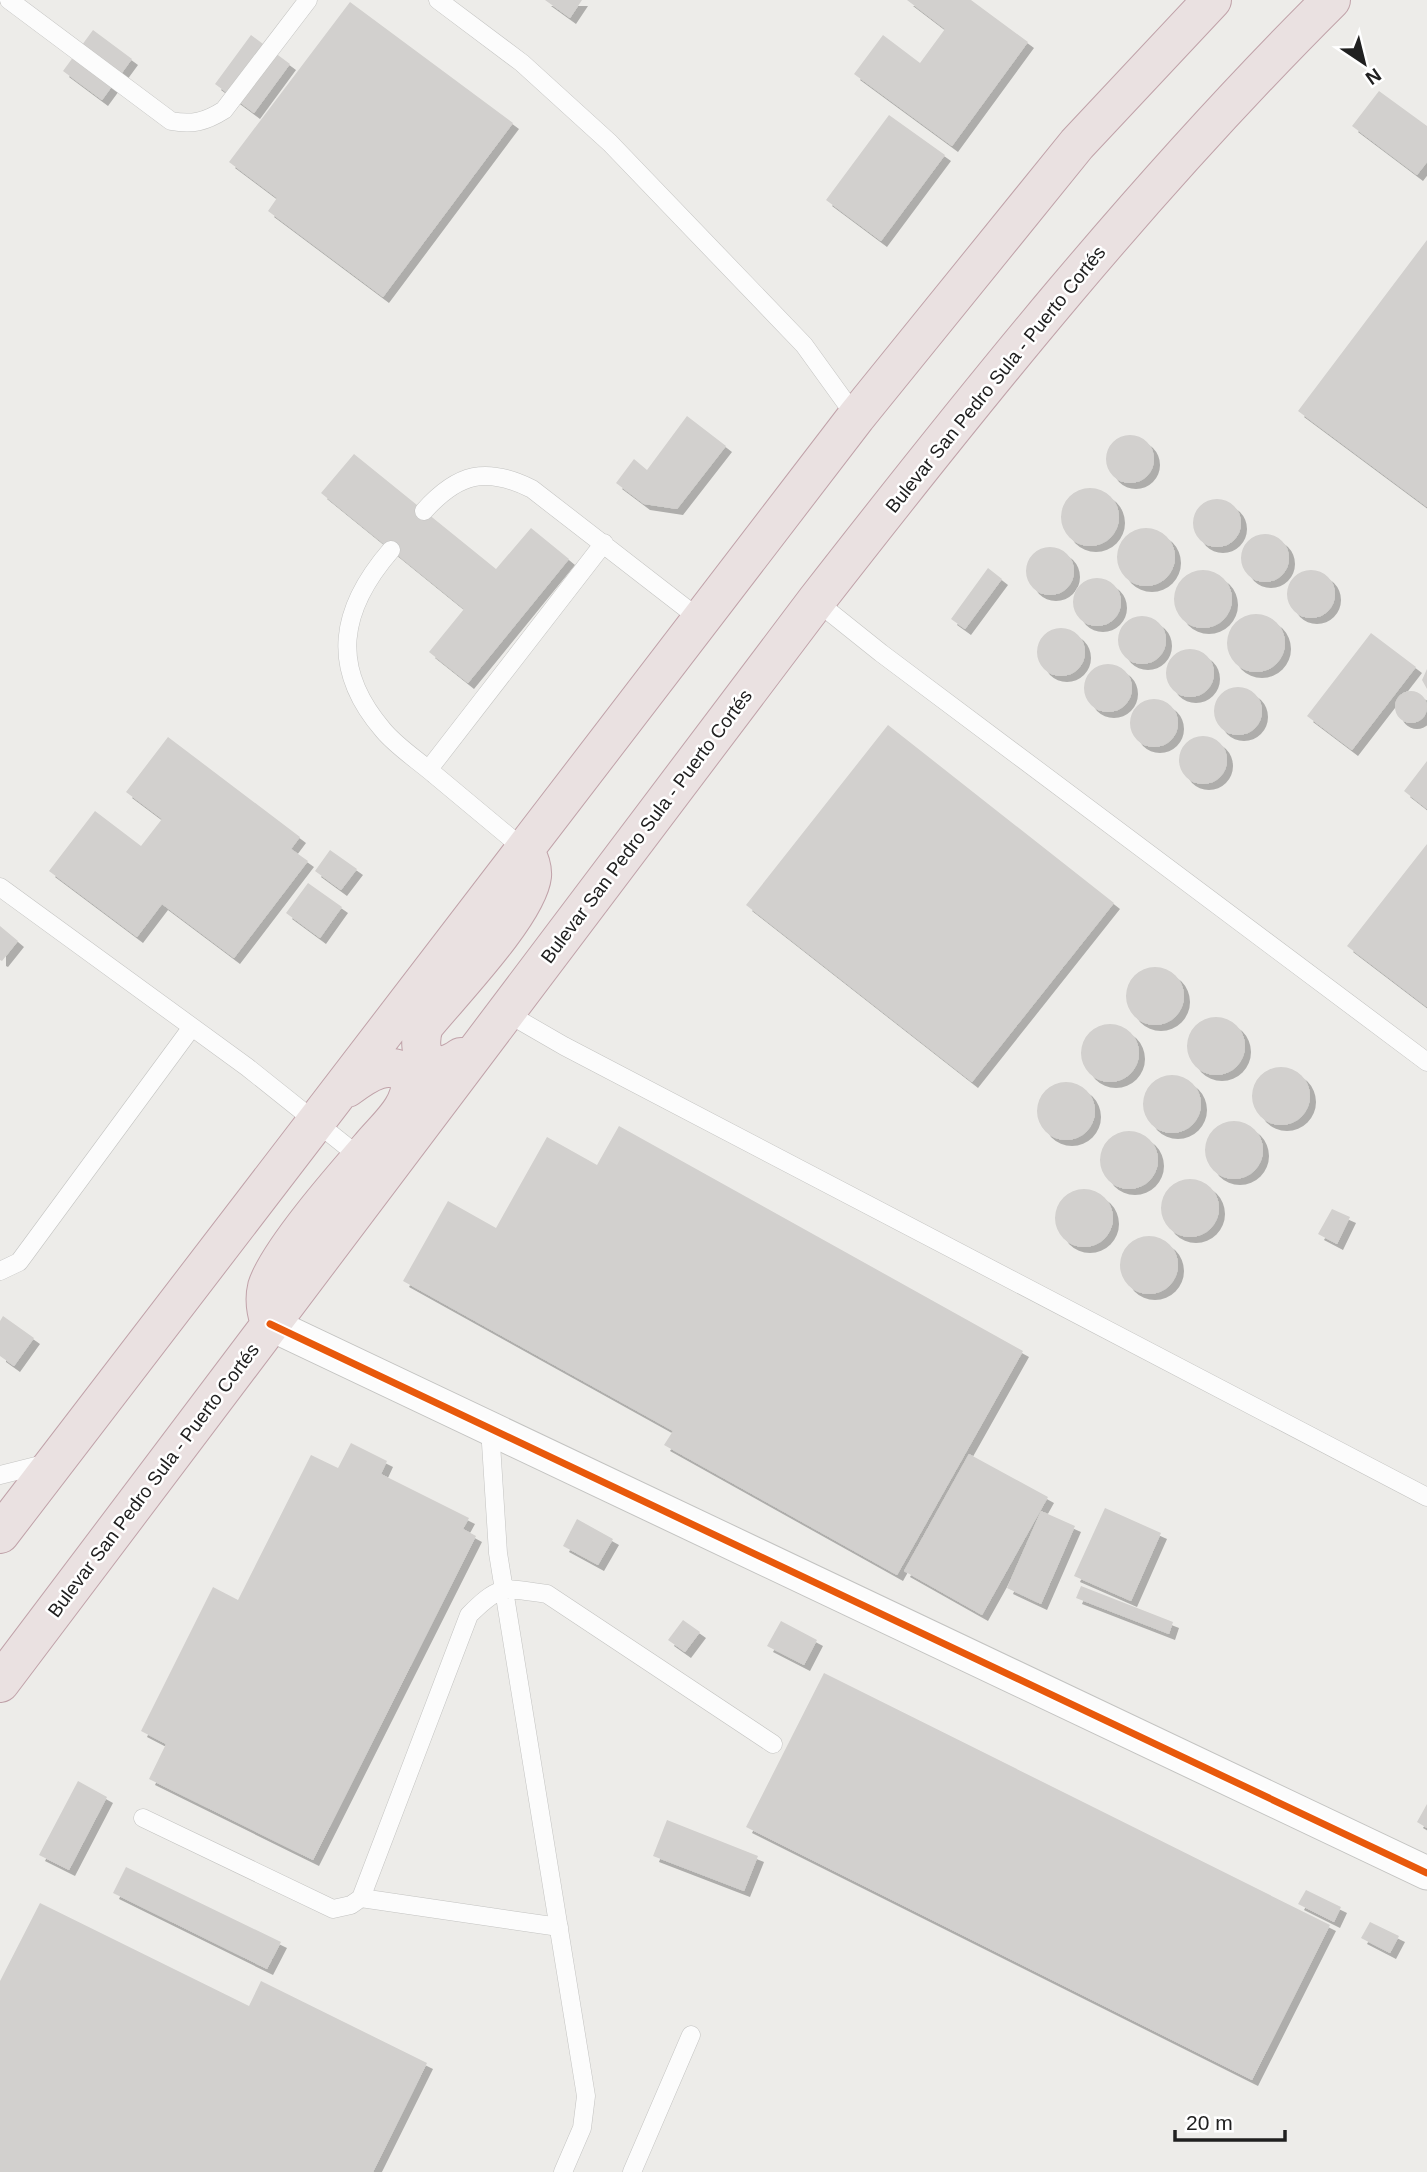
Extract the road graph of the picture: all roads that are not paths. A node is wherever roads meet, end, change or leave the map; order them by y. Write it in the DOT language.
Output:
graph roads {
  1 [pos="9,0"];
  2 [pos="307,0"];
  3 [pos="438,0"];
  4 [pos="1212,0"];
  5 [pos="1331,0"];
  6 [pos="856,417"];
  7 [pos="424,511"];
  8 [pos="604,543"];
  9 [pos="391,550"];
  10 [pos="816,601"];
  11 [pos="701,620"];
  12 [pos="429,769"];
  13 [pos="525,850"];
  14 [pos="0,887"];
  15 [pos="496,1024"];
  16 [pos="192,1027"];
  17 [pos="1427,1062"];
  18 [pos="328,1108"];
  19 [pos="361,1158"];
  20 [pos="0,1271"];
  21 [pos="270,1324"];
  22 [pos="490,1428"];
  23 [pos="54,1462"];
  24 [pos="0,1475"];
  25 [pos="1427,1497"];
  26 [pos="0,1534"];
  27 [pos="503,1588"];
  28 [pos="0,1684"];
  29 [pos="773,1744"];
  30 [pos="143,1818"];
  31 [pos="1427,1873"];
  32 [pos="361,1898"];
  33 [pos="559,1927"];
  34 [pos="691,2035"];
  35 [pos="563,2172"];
  36 [pos="632,2172"];
  1 -- 2 [label="lane"];
  3 -- 6 [label="lane"];
  4 -- 6 [label="highway"];
  5 -- 10 [label="highway, Bulevar San Pedro Sula - Puerto Cortés"];
  6 -- 11 [label="highway"];
  7 -- 8 [label="lane"];
  8 -- 11 [label="lane"];
  8 -- 12 [label="lane"];
  9 -- 12 [label="lane"];
  10 -- 15 [label="highway, Bulevar San Pedro Sula - Puerto Cortés"];
  10 -- 17 [label="lane"];
  11 -- 13 [label="highway"];
  12 -- 13 [label="lane"];
  13 -- 15 [label="highway"];
  13 -- 18 [label="highway"];
  14 -- 16 [label="lane"];
  15 -- 21 [label="highway, Bulevar San Pedro Sula - Puerto Cortés"];
  15 -- 25 [label="lane"];
  16 -- 18 [label="lane"];
  16 -- 20 [label="lane"];
  18 -- 19 [label="lane"];
  18 -- 19 [label="highway"];
  18 -- 23 [label="highway"];
  19 -- 21 [label="highway"];
  21 -- 22 [label="street"];
  21 -- 28 [label="highway, Bulevar San Pedro Sula - Puerto Cortés"];
  22 -- 27 [label="lane"];
  22 -- 31 [label="street"];
  23 -- 24 [label="lane"];
  23 -- 26 [label="highway"];
  27 -- 29 [label="lane"];
  27 -- 32 [label="lane"];
  27 -- 33 [label="lane"];
  30 -- 32 [label="lane"];
  32 -- 33 [label="lane"];
  33 -- 35 [label="lane"];
  34 -- 36 [label="lane"];
}
